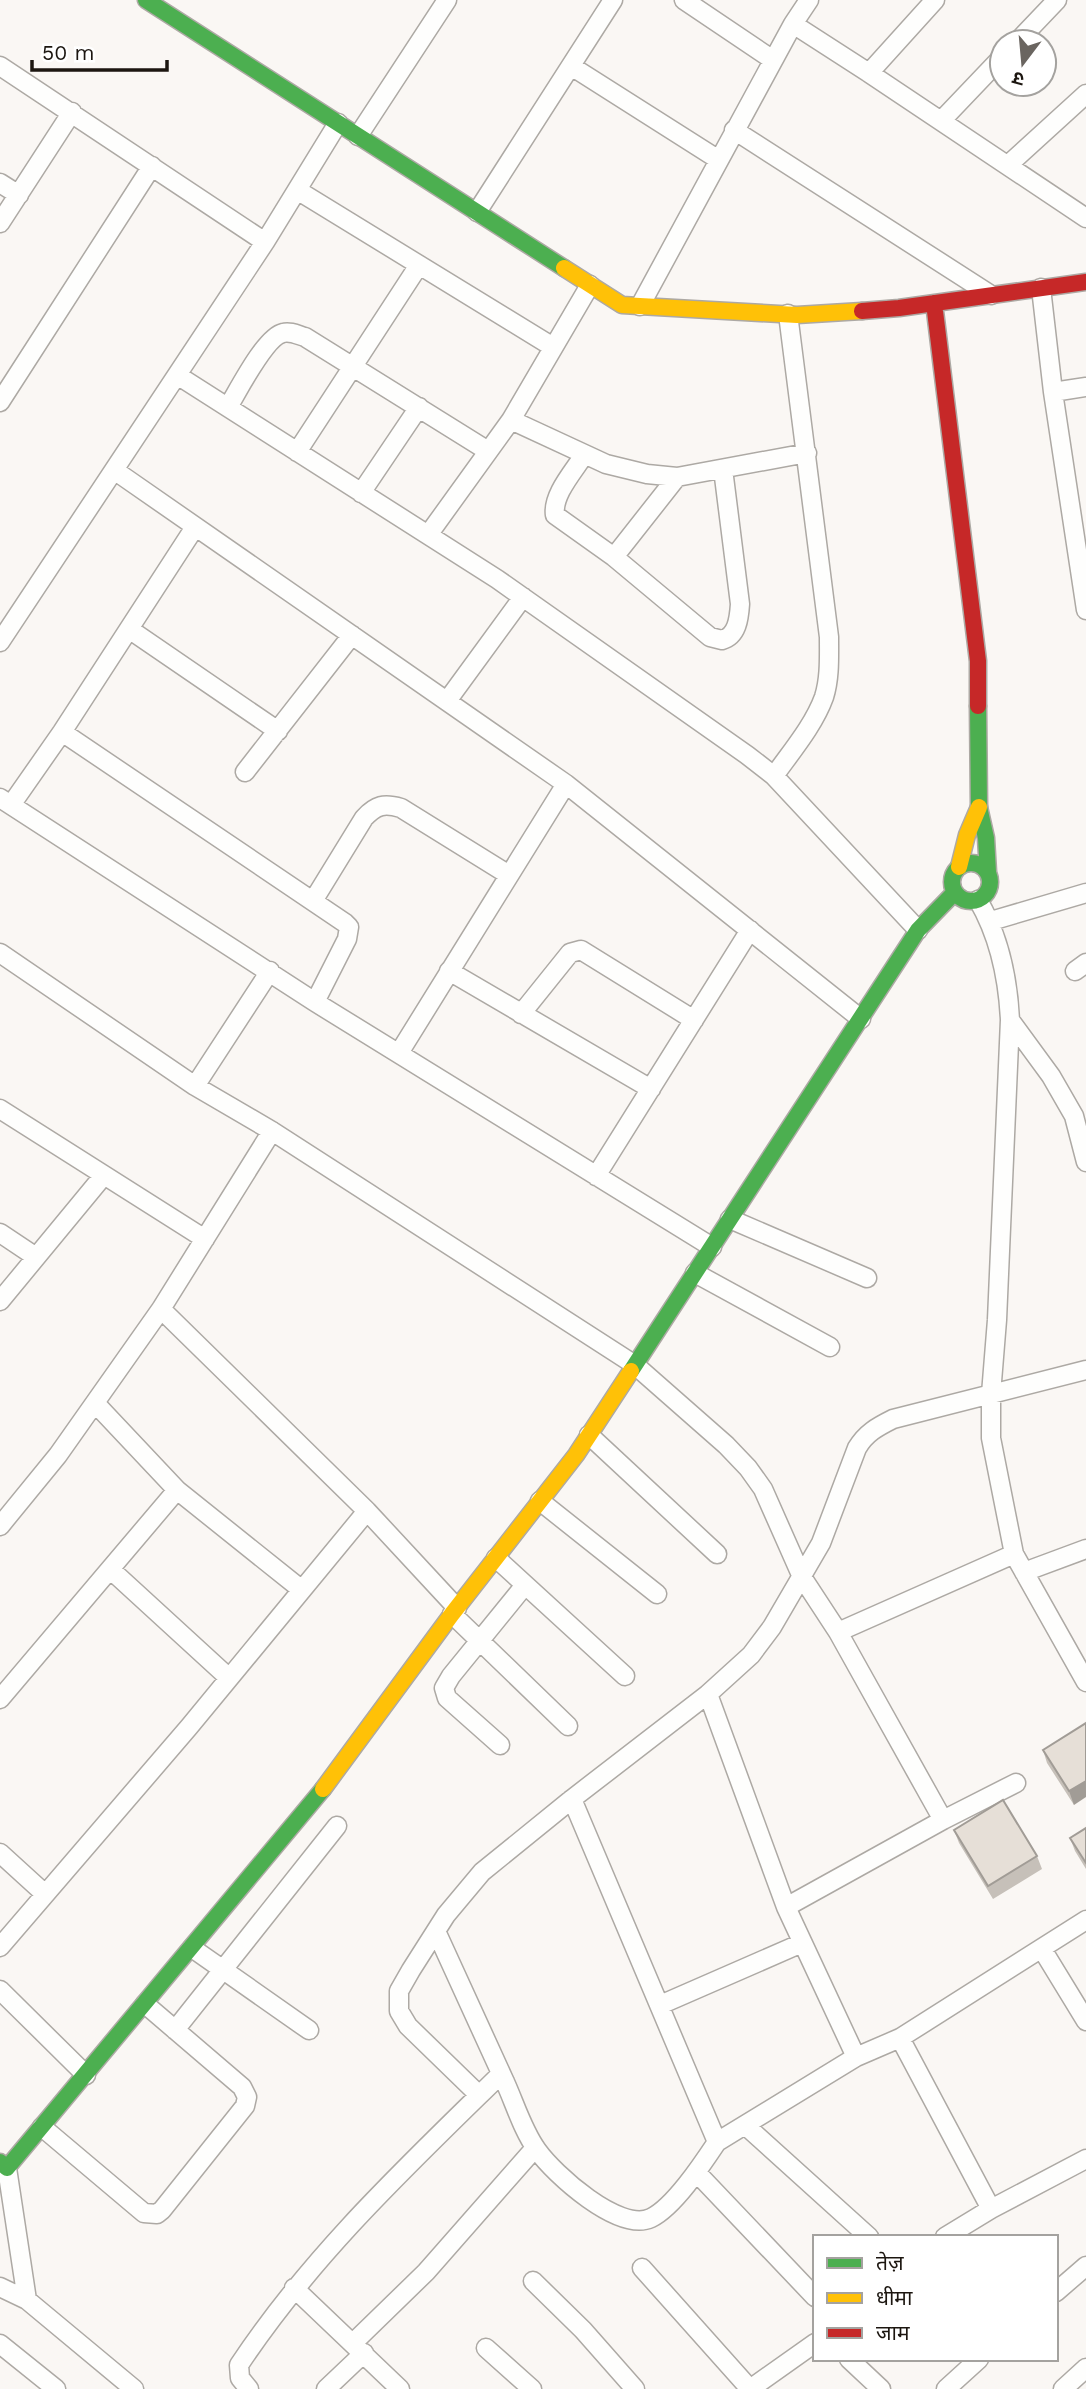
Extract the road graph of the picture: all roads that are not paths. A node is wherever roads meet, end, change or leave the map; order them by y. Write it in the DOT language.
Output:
graph roads {
  1 [pos="146,0"];
  2 [pos="447,0"];
  3 [pos="613,0"];
  4 [pos="684,0"];
  5 [pos="809,0"];
  6 [pos="935,0"];
  7 [pos="1057,0"];
  8 [pos="793,24"];
  9 [pos="1030,28"];
  10 [pos="773,60"];
  11 [pos="0,66"];
  12 [pos="571,66"];
  13 [pos="869,72"];
  14 [pos="988,72"];
  15 [pos="1086,94"];
  16 [pos="72,112"];
  17 [pos="941,121"];
  18 [pos="338,123"];
  19 [pos="734,130"];
  20 [pos="358,136"];
  21 [pos="719,160"];
  22 [pos="1007,165"];
  23 [pos="152,166"];
  24 [pos="0,183"];
  25 [pos="297,190"];
  26 [pos="19,195"];
  27 [pos="477,212"];
  28 [pos="1086,218"];
  29 [pos="0,223"];
  30 [pos="265,242"];
  31 [pos="419,265"];
  32 [pos="1086,282"];
  33 [pos="590,285"];
  34 [pos="1041,289"];
  35 [pos="990,295"];
  36 [pos="934,303"];
  37 [pos="639,306"];
  38 [pos="788,314"];
  39 [pos="553,347"];
  40 [pos="353,367"];
  41 [pos="177,375"];
  42 [pos="1086,387"];
  43 [pos="1053,392"];
  44 [pos="0,402"];
  45 [pos="228,407"];
  46 [pos="418,407"];
  47 [pos="510,420"];
  48 [pos="488,451"];
  49 [pos="297,452"];
  50 [pos="807,453"];
  51 [pos="584,455"];
  52 [pos="723,469"];
  53 [pos="114,470"];
  54 [pos="677,477"];
  55 [pos="361,493"];
  56 [pos="195,527"];
  57 [pos="428,535"];
  58 [pos="614,557"];
  59 [pos="523,597"];
  60 [pos="1086,610"];
  61 [pos="129,629"];
  62 [pos="352,635"];
  63 [pos="0,642"];
  64 [pos="447,701"];
  65 [pos="278,730"];
  66 [pos="62,732"];
  67 [pos="245,772"];
  68 [pos="775,776"];
  69 [pos="566,784"];
  70 [pos="5,801"];
  71 [pos="979,807"];
  72 [pos="959,867"];
  73 [pos="988,872"];
  74 [pos="509,876"];
  75 [pos="955,892"];
  76 [pos="1086,893"];
  77 [pos="978,900"];
  78 [pos="313,901"];
  79 [pos="991,921"];
  80 [pos="750,930"];
  81 [pos="918,930"];
  82 [pos="0,953"];
  83 [pos="270,971"];
  84 [pos="449,971"];
  85 [pos="315,1002"];
  86 [pos="521,1014"];
  87 [pos="861,1019"];
  88 [pos="694,1020"];
  89 [pos="1010,1020"];
  90 [pos="399,1053"];
  91 [pos="195,1086"];
  92 [pos="650,1089"];
  93 [pos="0,1109"];
  94 [pos="1080,1114"];
  95 [pos="272,1130"];
  96 [pos="1086,1162"];
  97 [pos="104,1175"];
  98 [pos="596,1176"];
  99 [pos="730,1219"];
  100 [pos="0,1233"];
  101 [pos="205,1239"];
  102 [pos="712,1247"];
  103 [pos="36,1257"];
  104 [pos="695,1273"];
  105 [pos="867,1278"];
  106 [pos="0,1301"];
  107 [pos="161,1309"];
  108 [pos="830,1347"];
  109 [pos="635,1365"];
  110 [pos="1086,1370"];
  111 [pos="991,1394"];
  112 [pos="94,1403"];
  113 [pos="589,1435"];
  114 [pos="177,1490"];
  115 [pos="540,1501"];
  116 [pos="367,1511"];
  117 [pos="0,1526"];
  118 [pos="1086,1549"];
  119 [pos="717,1554"];
  120 [pos="1014,1554"];
  121 [pos="495,1558"];
  122 [pos="110,1569"];
  123 [pos="1024,1572"];
  124 [pos="802,1577"];
  125 [pos="525,1585"];
  126 [pos="302,1590"];
  127 [pos="657,1594"];
  128 [pos="454,1611"];
  129 [pos="838,1632"];
  130 [pos="479,1641"];
  131 [pos="625,1676"];
  132 [pos="229,1678"];
  133 [pos="1086,1682"];
  134 [pos="708,1694"];
  135 [pos="0,1699"];
  136 [pos="568,1726"];
  137 [pos="500,1745"];
  138 [pos="1016,1783"];
  139 [pos="572,1799"];
  140 [pos="943,1820"];
  141 [pos="337,1826"];
  142 [pos="0,1853"];
  143 [pos="45,1894"];
  144 [pos="786,1907"];
  145 [pos="1086,1920"];
  146 [pos="436,1931"];
  147 [pos="802,1943"];
  148 [pos="0,1947"];
  149 [pos="192,1948"];
  150 [pos="1042,1949"];
  151 [pos="222,1970"];
  152 [pos="0,1990"];
  153 [pos="145,2004"];
  154 [pos="660,2005"];
  155 [pos="1086,2021"];
  156 [pos="175,2030"];
  157 [pos="309,2030"];
  158 [pos="900,2038"];
  159 [pos="856,2057"];
  160 [pos="501,2074"];
  161 [pos="86,2075"];
  162 [pos="479,2095"];
  163 [pos="745,2125"];
  164 [pos="42,2127"];
  165 [pos="717,2141"];
  166 [pos="535,2148"];
  167 [pos="1086,2159"];
  168 [pos="2,2170"];
  169 [pos="696,2173"];
  170 [pos="990,2209"];
  171 [pos="867,2235"];
  172 [pos="948,2235"];
  173 [pos="1086,2266"];
  174 [pos="642,2268"];
  175 [pos="533,2281"];
  176 [pos="0,2287"];
  177 [pos="294,2288"];
  178 [pos="1058,2290"];
  179 [pos="813,2295"];
  180 [pos="27,2300"];
  181 [pos="0,2344"];
  182 [pos="813,2345"];
  183 [pos="358,2348"];
  184 [pos="486,2348"];
  185 [pos="851,2361"];
  186 [pos="977,2361"];
  187 [pos="1086,2368"];
  188 [pos="760,2386"];
  189 [pos="128,2387"];
  190 [pos="57,2389"];
  191 [pos="249,2389"];
  192 [pos="326,2389"];
  193 [pos="400,2389"];
  194 [pos="532,2389"];
  195 [pos="635,2389"];
  196 [pos="881,2389"];
  197 [pos="946,2389"];
  198 [pos="1063,2389"];
  1 -- 18 [label="street"];
  2 -- 20 [label="street"];
  3 -- 12 [label="street"];
  4 -- 10 [label="street"];
  5 -- 8 [label="street"];
  6 -- 13 [label="street"];
  7 -- 9 [label="street"];
  8 -- 10 [label="street"];
  8 -- 13 [label="street"];
  10 -- 19 [label="street"];
  11 -- 16 [label="street"];
  12 -- 21 [label="street"];
  12 -- 27 [label="street"];
  13 -- 17 [label="street"];
  14 -- 17 [label="street"];
  15 -- 22 [label="street"];
  16 -- 23 [label="street"];
  16 -- 26 [label="street"];
  17 -- 22 [label="street"];
  18 -- 20 [label="street"];
  18 -- 25 [label="street"];
  19 -- 21 [label="street"];
  19 -- 35 [label="street"];
  20 -- 27 [label="street"];
  21 -- 37 [label="street"];
  22 -- 28 [label="street"];
  23 -- 30 [label="street"];
  23 -- 44 [label="street"];
  24 -- 26 [label="street"];
  25 -- 30 [label="street"];
  25 -- 31 [label="street"];
  26 -- 29 [label="street"];
  27 -- 33 [label="street"];
  30 -- 41 [label="street"];
  31 -- 39 [label="street"];
  31 -- 40 [label="street"];
  32 -- 34 [label="street"];
  33 -- 37 [label="street"];
  33 -- 39 [label="street"];
  34 -- 35 [label="street"];
  34 -- 43 [label="street"];
  35 -- 36 [label="street"];
  36 -- 38 [label="street"];
  36 -- 71 [label="street"];
  37 -- 38 [label="street"];
  38 -- 50 [label="street"];
  39 -- 47 [label="street"];
  40 -- 45 [label="street"];
  40 -- 46 [label="street"];
  40 -- 49 [label="street"];
  41 -- 45 [label="street"];
  41 -- 53 [label="street"];
  42 -- 43 [label="street"];
  43 -- 60 [label="street"];
  45 -- 49 [label="street"];
  46 -- 48 [label="street"];
  46 -- 55 [label="street"];
  47 -- 48 [label="street"];
  47 -- 51 [label="street"];
  48 -- 57 [label="street"];
  49 -- 55 [label="street"];
  50 -- 52 [label="street"];
  50 -- 68 [label="street"];
  51 -- 54 [label="street"];
  51 -- 58 [label="street"];
  52 -- 54 [label="street"];
  52 -- 58 [label="street"];
  53 -- 56 [label="street"];
  53 -- 63 [label="street"];
  54 -- 58 [label="street"];
  55 -- 57 [label="street"];
  56 -- 61 [label="street"];
  56 -- 62 [label="street"];
  57 -- 59 [label="street"];
  59 -- 64 [label="street"];
  59 -- 68 [label="street"];
  61 -- 65 [label="street"];
  61 -- 66 [label="street"];
  62 -- 64 [label="street"];
  62 -- 65 [label="street"];
  64 -- 69 [label="street"];
  65 -- 67 [label="street"];
  66 -- 70 [label="street"];
  66 -- 78 [label="street"];
  68 -- 81 [label="street"];
  69 -- 74 [label="street"];
  69 -- 80 [label="street"];
  70 -- 83 [label="street"];
  71 -- 72 [label="street"];
  71 -- 73 [label="street"];
  72 -- 73 [label="street"];
  72 -- 75 [label="street"];
  73 -- 77 [label="street"];
  74 -- 78 [label="street"];
  74 -- 84 [label="street"];
  75 -- 77 [label="street"];
  75 -- 81 [label="street"];
  76 -- 79 [label="street"];
  77 -- 79 [label="street"];
  78 -- 85 [label="street"];
  79 -- 89 [label="street"];
  80 -- 87 [label="street"];
  80 -- 88 [label="street"];
  81 -- 87 [label="street"];
  82 -- 91 [label="street"];
  83 -- 85 [label="street"];
  83 -- 91 [label="street"];
  84 -- 86 [label="street"];
  84 -- 90 [label="street"];
  85 -- 90 [label="street"];
  86 -- 88 [label="street"];
  86 -- 92 [label="street"];
  87 -- 99 [label="street"];
  88 -- 92 [label="street"];
  89 -- 94 [label="street"];
  89 -- 111 [label="street"];
  90 -- 98 [label="street"];
  91 -- 95 [label="street"];
  92 -- 98 [label="street"];
  93 -- 97 [label="street"];
  94 -- 96 [label="street"];
  95 -- 101 [label="street"];
  95 -- 109 [label="street"];
  97 -- 101 [label="street"];
  97 -- 103 [label="street"];
  98 -- 102 [label="street"];
  99 -- 102 [label="street"];
  99 -- 105 [label="street"];
  100 -- 103 [label="street"];
  101 -- 107 [label="street"];
  102 -- 104 [label="street"];
  103 -- 106 [label="street"];
  104 -- 108 [label="street"];
  104 -- 109 [label="street"];
  107 -- 112 [label="street"];
  107 -- 116 [label="street"];
  109 -- 113 [label="street"];
  109 -- 124 [label="street"];
  110 -- 111 [label="street"];
  111 -- 120 [label="street"];
  111 -- 124 [label="street"];
  112 -- 114 [label="street"];
  112 -- 117 [label="street"];
  113 -- 115 [label="street"];
  113 -- 119 [label="street"];
  114 -- 122 [label="street"];
  114 -- 126 [label="street"];
  115 -- 121 [label="street"];
  115 -- 127 [label="street"];
  116 -- 126 [label="street"];
  116 -- 128 [label="street"];
  118 -- 123 [label="street"];
  120 -- 123 [label="street"];
  120 -- 129 [label="street"];
  121 -- 125 [label="street"];
  121 -- 128 [label="street"];
  122 -- 132 [label="street"];
  122 -- 135 [label="street"];
  123 -- 133 [label="street"];
  124 -- 129 [label="street"];
  124 -- 134 [label="street"];
  125 -- 130 [label="street"];
  125 -- 131 [label="street"];
  126 -- 132 [label="street"];
  128 -- 130 [label="street"];
  128 -- 149 [label="street"];
  129 -- 140 [label="street"];
  130 -- 136 [label="street"];
  130 -- 137 [label="street"];
  132 -- 143 [label="street"];
  134 -- 139 [label="street"];
  134 -- 144 [label="street"];
  138 -- 140 [label="street"];
  139 -- 146 [label="street"];
  139 -- 154 [label="street"];
  140 -- 144 [label="street"];
  141 -- 151 [label="street"];
  142 -- 143 [label="street"];
  143 -- 148 [label="street"];
  144 -- 147 [label="street"];
  145 -- 150 [label="street"];
  146 -- 160 [label="street"];
  146 -- 162 [label="street"];
  147 -- 154 [label="street"];
  147 -- 159 [label="street"];
  149 -- 151 [label="street"];
  149 -- 153 [label="street"];
  150 -- 155 [label="street"];
  150 -- 158 [label="street"];
  151 -- 156 [label="street"];
  151 -- 157 [label="street"];
  152 -- 161 [label="street"];
  153 -- 156 [label="street"];
  153 -- 161 [label="street"];
  154 -- 165 [label="street"];
  156 -- 164 [label="street"];
  158 -- 159 [label="street"];
  158 -- 170 [label="street"];
  159 -- 163 [label="street"];
  160 -- 162 [label="street"];
  160 -- 166 [label="street"];
  161 -- 164 [label="street"];
  162 -- 177 [label="street"];
  163 -- 165 [label="street"];
  163 -- 171 [label="street"];
  164 -- 168 [label="street"];
  165 -- 169 [label="street"];
  166 -- 169 [label="street"];
  166 -- 183 [label="street"];
  167 -- 170 [label="street"];
  168 -- 180 [label="street"];
  169 -- 179 [label="street"];
  170 -- 172 [label="street"];
  173 -- 178 [label="street"];
  174 -- 188 [label="street"];
  175 -- 195 [label="street"];
  176 -- 180 [label="street"];
  177 -- 183 [label="street"];
  177 -- 191 [label="street"];
  180 -- 189 [label="street"];
  181 -- 190 [label="street"];
  182 -- 188 [label="street"];
  183 -- 192 [label="street"];
  183 -- 193 [label="street"];
  184 -- 194 [label="street"];
  185 -- 196 [label="street"];
  186 -- 197 [label="street"];
  187 -- 198 [label="street"];
}
